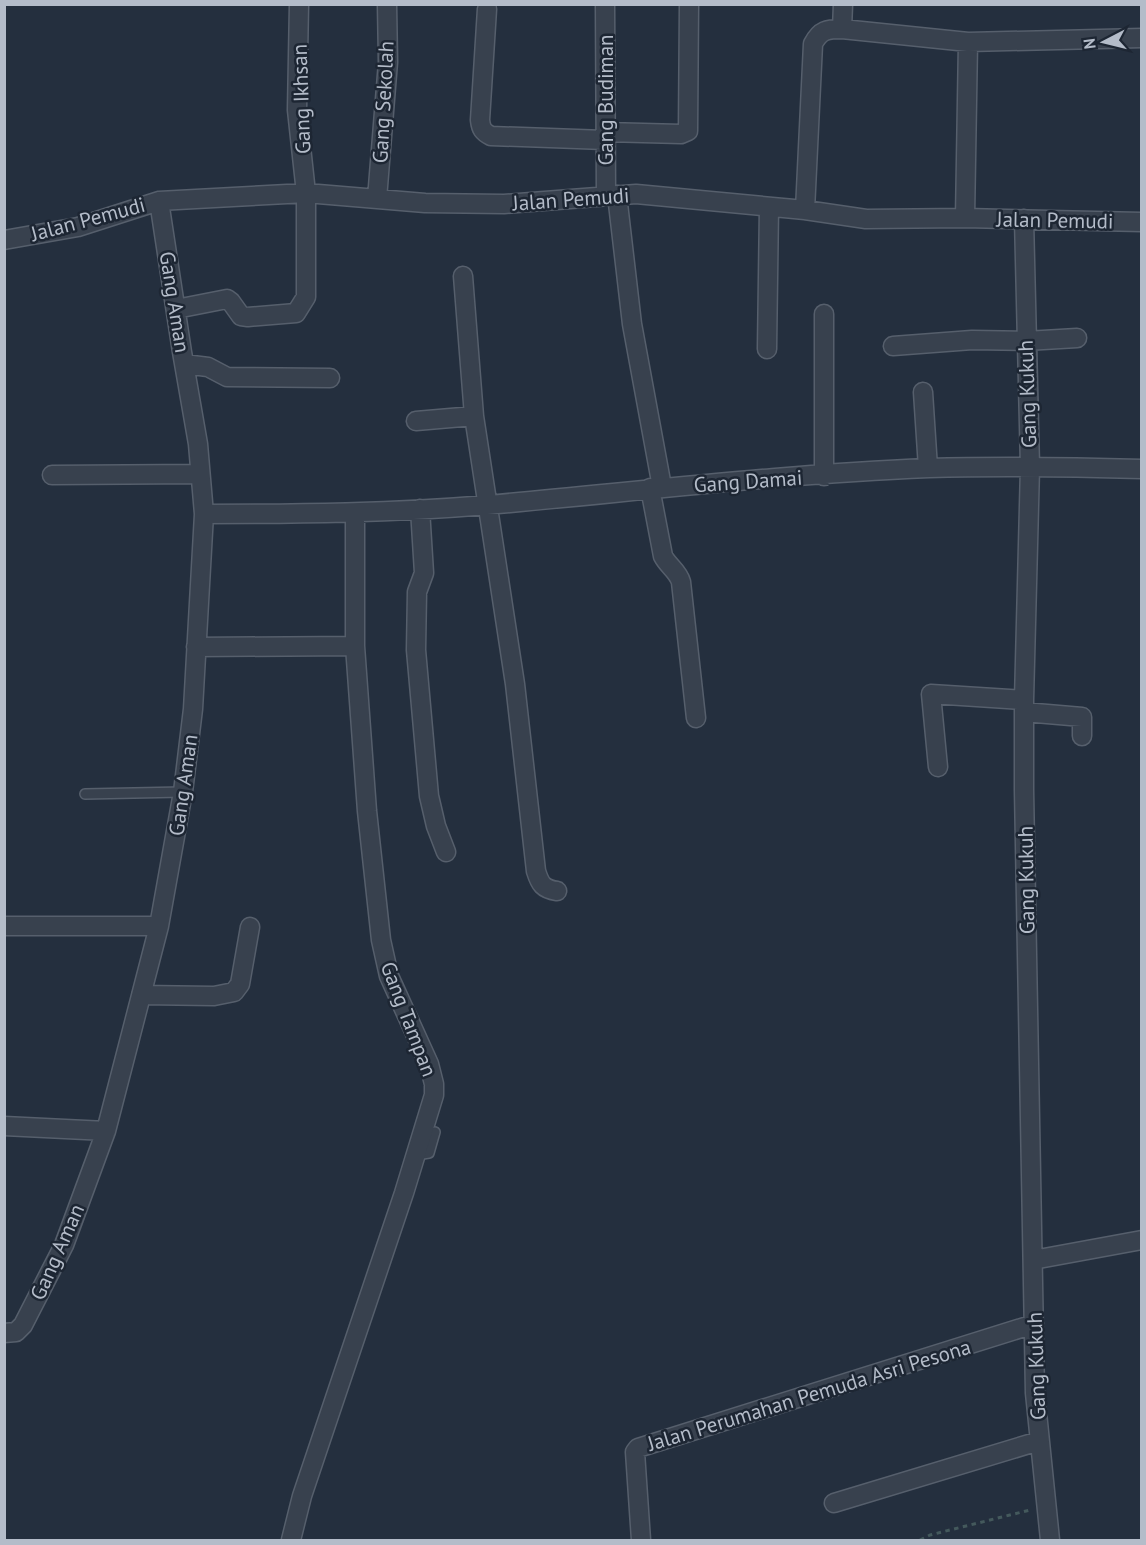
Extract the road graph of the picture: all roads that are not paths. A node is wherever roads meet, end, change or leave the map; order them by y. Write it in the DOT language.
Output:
graph roads {
  1 [pos="299,4"];
  2 [pos="387,4"];
  3 [pos="605,4"];
  4 [pos="689,4"];
  5 [pos="843,4"];
  6 [pos="488,9"];
  7 [pos="842,29"];
  8 [pos="1142,38"];
  9 [pos="968,42"];
  10 [pos="605,136"];
  11 [pos="306,193"];
  12 [pos="612,195"];
  13 [pos="377,199"];
  14 [pos="159,201"];
  15 [pos="769,207"];
  16 [pos="805,210"];
  17 [pos="965,218"];
  18 [pos="1024,219"];
  19 [pos="1142,222"];
  20 [pos="4,240"];
  21 [pos="463,276"];
  22 [pos="176,309"];
  23 [pos="824,314"];
  24 [pos="1077,338"];
  25 [pos="1026,341"];
  26 [pos="893,346"];
  27 [pos="767,349"];
  28 [pos="184,364"];
  29 [pos="330,378"];
  30 [pos="924,392"];
  31 [pos="474,416"];
  32 [pos="416,421"];
  33 [pos="1030,467"];
  34 [pos="928,468"];
  35 [pos="1142,469"];
  36 [pos="200,474"];
  37 [pos="52,475"];
  38 [pos="824,476"];
  39 [pos="656,488"];
  40 [pos="486,505"];
  41 [pos="420,509"];
  42 [pos="355,513"];
  43 [pos="204,514"];
  44 [pos="355,646"];
  45 [pos="196,647"];
  46 [pos="1024,706"];
  47 [pos="696,718"];
  48 [pos="1082,736"];
  49 [pos="938,767"];
  50 [pos="183,792"];
  51 [pos="85,795"];
  52 [pos="446,852"];
  53 [pos="557,891"];
  54 [pos="4,926"];
  55 [pos="159,926"];
  56 [pos="250,927"];
  57 [pos="141,995"];
  58 [pos="4,1126"];
  59 [pos="106,1131"];
  60 [pos="435,1132"];
  61 [pos="416,1155"];
  62 [pos="1142,1240"];
  63 [pos="1033,1260"];
  64 [pos="1034,1324"];
  65 [pos="5,1334"];
  66 [pos="1039,1440"];
  67 [pos="834,1503"];
  68 [pos="291,1540"];
  69 [pos="641,1540"];
  70 [pos="1050,1540"];
  1 -- 11 [label="street, Gang Ikhsan"];
  2 -- 13 [label="street, Gang Sekolah"];
  3 -- 10 [label="street, Gang Budiman"];
  4 -- 10 [label="street"];
  5 -- 7 [label="street"];
  6 -- 10 [label="street"];
  7 -- 9 [label="street"];
  7 -- 16 [label="street"];
  8 -- 9 [label="street"];
  9 -- 17 [label="street"];
  10 -- 12 [label="street, Gang Budiman"];
  11 -- 13 [label="street, Jalan Pemudi"];
  11 -- 14 [label="street, Jalan Pemudi"];
  11 -- 22 [label="street, Gang Ikhsan"];
  12 -- 13 [label="street, Jalan Pemudi"];
  12 -- 15 [label="street, Jalan Pemudi"];
  12 -- 39 [label="street, Gang Budiman"];
  14 -- 20 [label="street, Jalan Pemudi"];
  14 -- 22 [label="street, Gang Aman"];
  15 -- 16 [label="street, Jalan Pemudi"];
  15 -- 27 [label="street"];
  16 -- 17 [label="street, Jalan Pemudi"];
  17 -- 18 [label="street, Jalan Pemudi"];
  18 -- 19 [label="street, Jalan Pemudi"];
  18 -- 25 [label="street, Gang Kukuh"];
  21 -- 31 [label="street"];
  22 -- 28 [label="street, Gang Aman"];
  23 -- 38 [label="street"];
  24 -- 25 [label="street"];
  25 -- 26 [label="street"];
  25 -- 33 [label="street, Gang Kukuh"];
  28 -- 29 [label="street"];
  28 -- 36 [label="street, Gang Aman"];
  30 -- 34 [label="street"];
  31 -- 32 [label="street"];
  31 -- 40 [label="street"];
  33 -- 34 [label="street, Gang Damai"];
  33 -- 35 [label="street, Gang Damai"];
  33 -- 46 [label="street, Gang Kukuh"];
  34 -- 38 [label="street, Gang Damai"];
  36 -- 37 [label="street"];
  36 -- 43 [label="street, Gang Aman"];
  38 -- 39 [label="street, Gang Damai"];
  39 -- 40 [label="street, Gang Damai"];
  39 -- 47 [label="street, Gang Budiman"];
  40 -- 41 [label="street, Gang Damai"];
  40 -- 53 [label="street"];
  41 -- 42 [label="street, Gang Damai"];
  41 -- 52 [label="street"];
  42 -- 43 [label="street, Gang Damai"];
  42 -- 44 [label="street, Gang Tampan"];
  43 -- 45 [label="street, Gang Aman"];
  44 -- 45 [label="street"];
  44 -- 61 [label="street, Gang Tampan"];
  45 -- 50 [label="street, Gang Aman"];
  46 -- 48 [label="street"];
  46 -- 49 [label="street"];
  46 -- 63 [label="street, Gang Kukuh"];
  50 -- 51 [label="lane"];
  50 -- 55 [label="street, Gang Aman"];
  54 -- 55 [label="street"];
  55 -- 57 [label="street, Gang Aman"];
  56 -- 57 [label="street"];
  57 -- 59 [label="street, Gang Aman"];
  58 -- 59 [label="street"];
  59 -- 65 [label="street, Gang Aman"];
  60 -- 61 [label="lane"];
  61 -- 68 [label="street, Gang Tampan"];
  62 -- 63 [label="street"];
  63 -- 64 [label="street, Gang Kukuh"];
  64 -- 66 [label="street, Gang Kukuh"];
  64 -- 69 [label="street, Jalan Perumahan Pemuda Asri Pesona"];
  66 -- 67 [label="street"];
  66 -- 70 [label="street, Gang Kukuh"];
}
